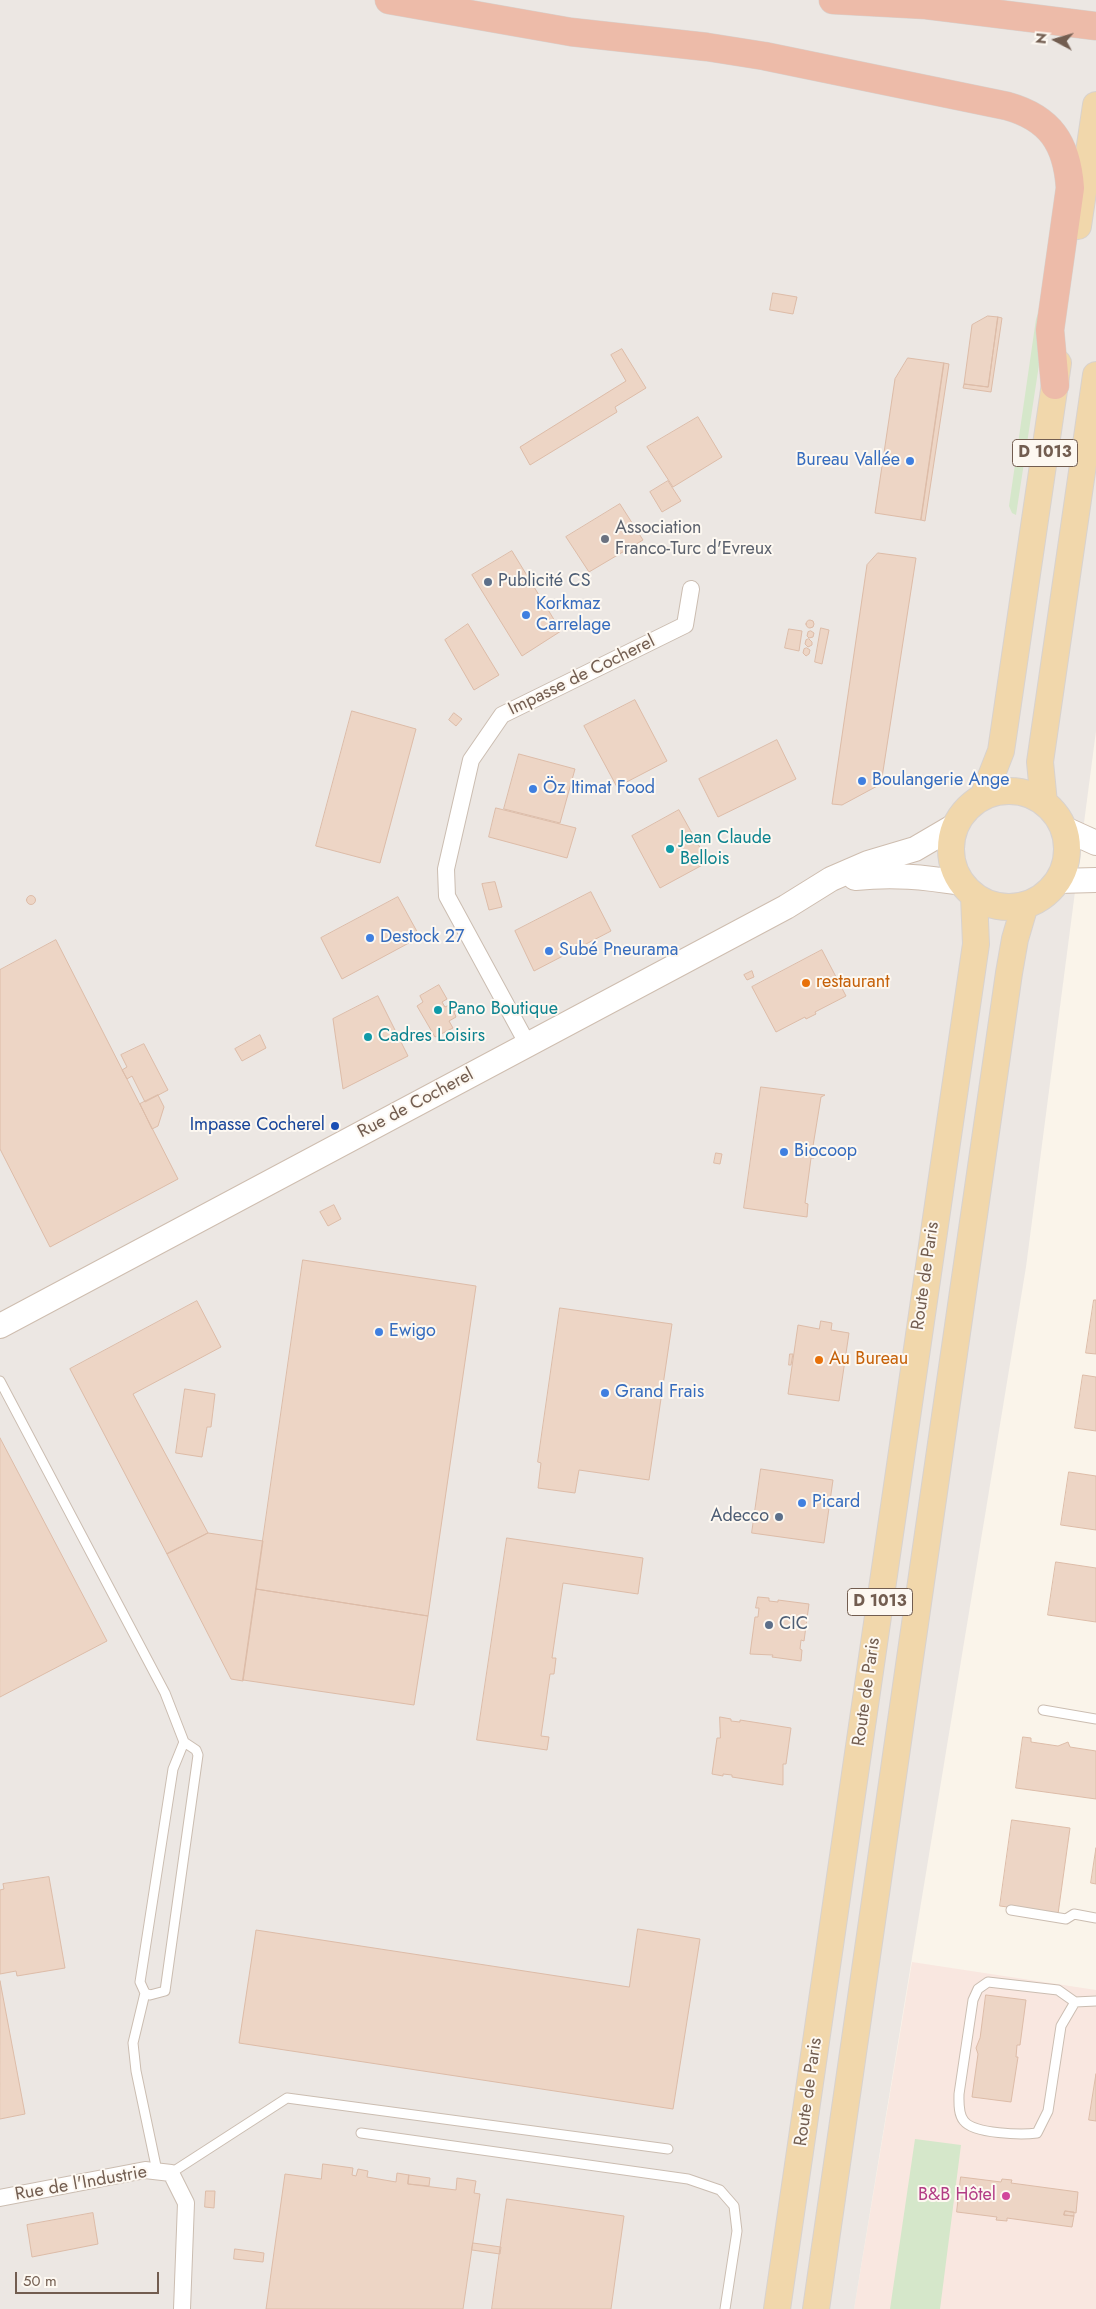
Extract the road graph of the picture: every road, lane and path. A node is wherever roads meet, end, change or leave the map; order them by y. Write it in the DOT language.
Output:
graph roads {
  1 [pos="389,0"];
  2 [pos="833,0"];
  3 [pos="1087,24"];
  4 [pos="1096,105"];
  5 [pos="1096,375"];
  6 [pos="1055,385"];
  7 [pos="691,589"];
  8 [pos="983,797"];
  9 [pos="1044,803"];
  10 [pos="956,825"];
  11 [pos="1062,828"];
  12 [pos="1096,843"];
  13 [pos="831,880"];
  14 [pos="1096,880"];
  15 [pos="1058,881"];
  16 [pos="968,889"];
  17 [pos="1025,905"];
  18 [pos="528,1044"];
  19 [pos="0,1326"];
  20 [pos="0,1381"];
  21 [pos="1043,1710"];
  22 [pos="1096,1719"];
  23 [pos="184,1742"];
  24 [pos="1011,1910"];
  25 [pos="1096,1918"];
  26 [pos="145,1993"];
  27 [pos="1096,2001"];
  28 [pos="1075,2002"];
  29 [pos="361,2134"];
  30 [pos="668,2149"];
  31 [pos="164,2172"];
  32 [pos="794,2188"];
  33 [pos="0,2198"];
  34 [pos="182,2309"];
  35 [pos="725,2309"];
  36 [pos="777,2309"];
  37 [pos="786,2309"];
  38 [pos="816,2309"];
  1 -- 6 [label="highway"];
  2 -- 3 [label="highway"];
  4 -- 6 [label="main road, D 1013"];
  5 -- 9 [label="main road, D 1013"];
  6 -- 8 [label="main road, D 1013"];
  7 -- 18 [label="street, Impasse de Cocherel"];
  8 -- 9 [label="main road"];
  8 -- 10 [label="main road"];
  9 -- 11 [label="main road"];
  10 -- 13 [label="street, Rue de Cocherel"];
  10 -- 16 [label="main road"];
  11 -- 12 [label="street"];
  11 -- 15 [label="main road"];
  13 -- 16 [label="street, Rue de Cocherel"];
  13 -- 18 [label="street, Rue de Cocherel"];
  14 -- 15 [label="street"];
  15 -- 17 [label="main road"];
  16 -- 17 [label="main road"];
  16 -- 32 [label="main road, Route de Paris / D 1013"];
  17 -- 38 [label="main road, D 1013"];
  18 -- 19 [label="street, Rue de Cocherel"];
  20 -- 23 [label="lane"];
  21 -- 22 [label="lane"];
  23 -- 26 [label="lane"];
  23 -- 26 [label="lane"];
  24 -- 25 [label="lane"];
  26 -- 31 [label="lane"];
  27 -- 28 [label="lane"];
  28 -- 28 [label="lane"];
  29 -- 35 [label="lane"];
  30 -- 31 [label="lane"];
  31 -- 33 [label="street, Rue de l'Industrie"];
  31 -- 34 [label="street, Rue de l'Industrie"];
  32 -- 36 [label="main road, Route de Paris / D 1013"];
  32 -- 37 [label="main road"];
}
